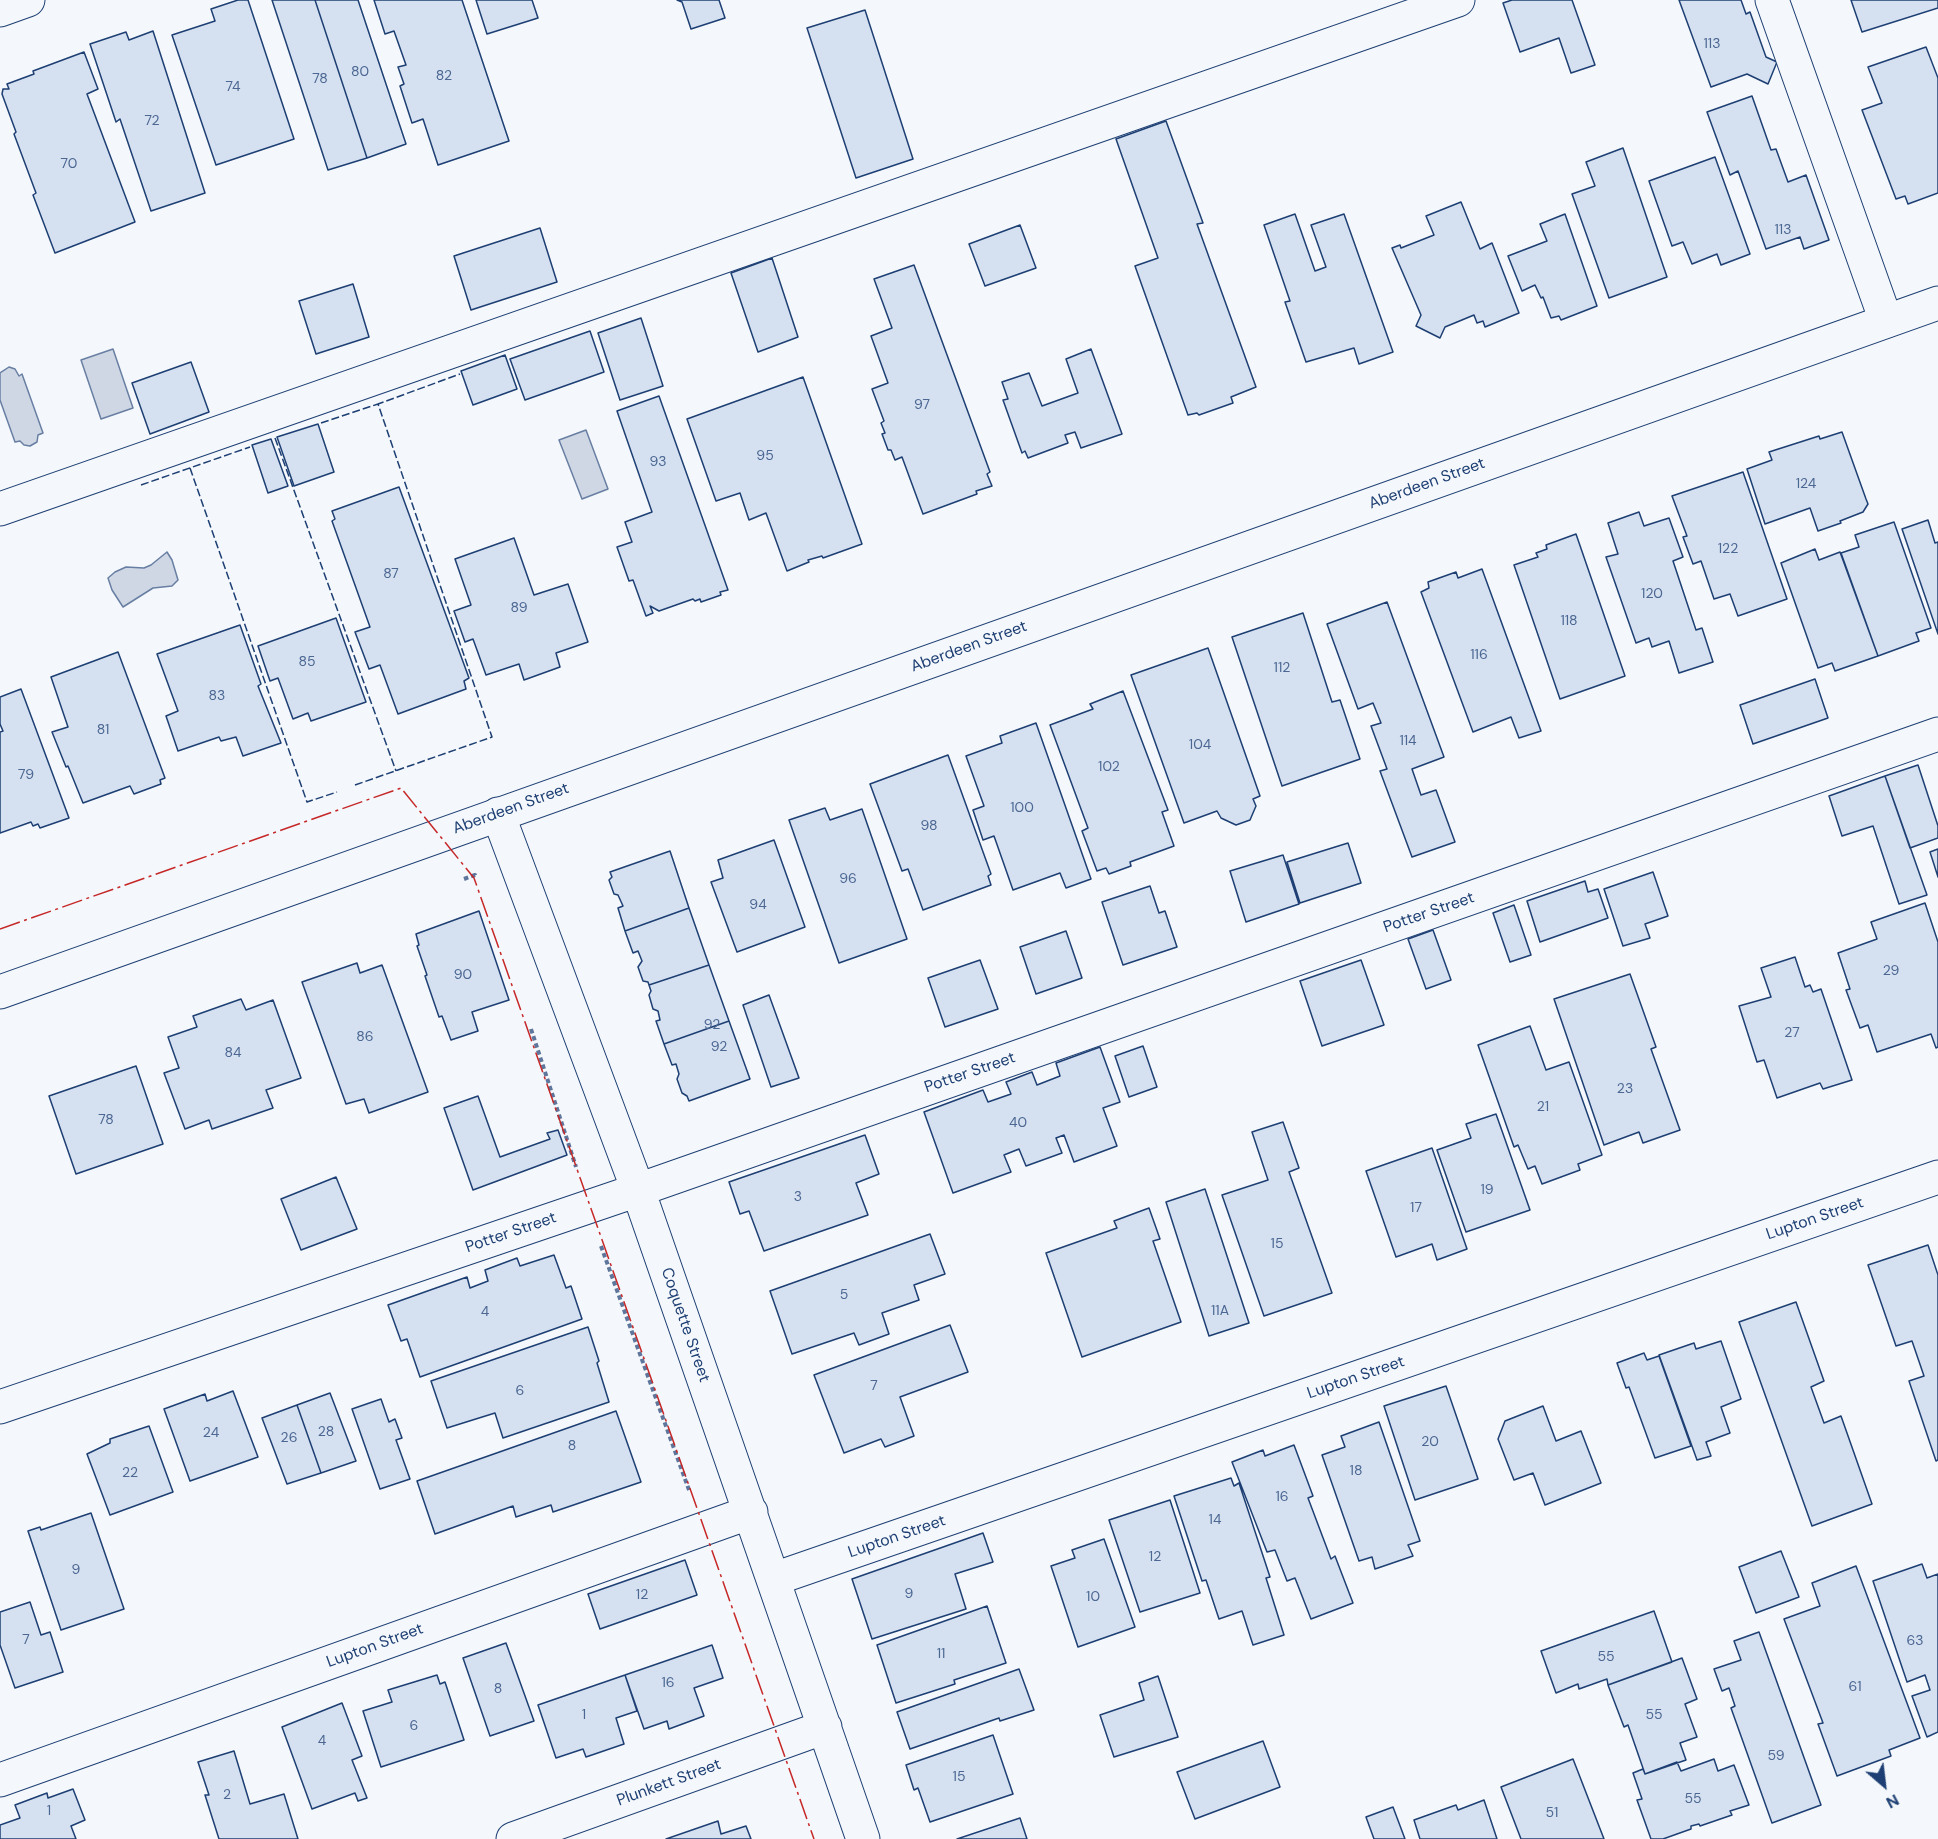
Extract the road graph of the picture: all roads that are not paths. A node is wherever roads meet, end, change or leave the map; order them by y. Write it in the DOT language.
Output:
graph roads {
  1 [pos="28,0"];
  2 [pos="1458,0"];
  3 [pos="1772,0"];
  4 [pos="0,10"];
  5 [pos="1938,303"];
  6 [pos="1887,321"];
  7 [pos="0,509"];
  8 [pos="1938,734"];
  9 [pos="498,814"];
  10 [pos="0,992"];
  11 [pos="1938,1177"];
  12 [pos="638,1190"];
  13 [pos="0,1407"];
  14 [pos="751,1512"];
  15 [pos="774,1579"];
  16 [pos="825,1728"];
  17 [pos="0,1780"];
  18 [pos="513,1839"];
  19 [pos="863,1839"];
  1 -- 4 [label="street"];
  2 -- 7 [label="street"];
  3 -- 6 [label="street"];
  5 -- 6 [label="street, Aberdeen Street"];
  6 -- 9 [label="street, Aberdeen Street"];
  8 -- 12 [label="street, Potter Street"];
  9 -- 10 [label="street, Aberdeen Street"];
  9 -- 12 [label="street, Coquette Street"];
  11 -- 15 [label="street, Lupton Street"];
  12 -- 13 [label="street, Potter Street"];
  12 -- 14 [label="street, Coquette Street"];
  14 -- 15 [label="street, Coquette Street"];
  14 -- 17 [label="street, Lupton Street"];
  15 -- 16 [label="street, Coquette Street"];
  16 -- 18 [label="street, Plunkett Street"];
  16 -- 19 [label="street, Coquette Street"];
}
